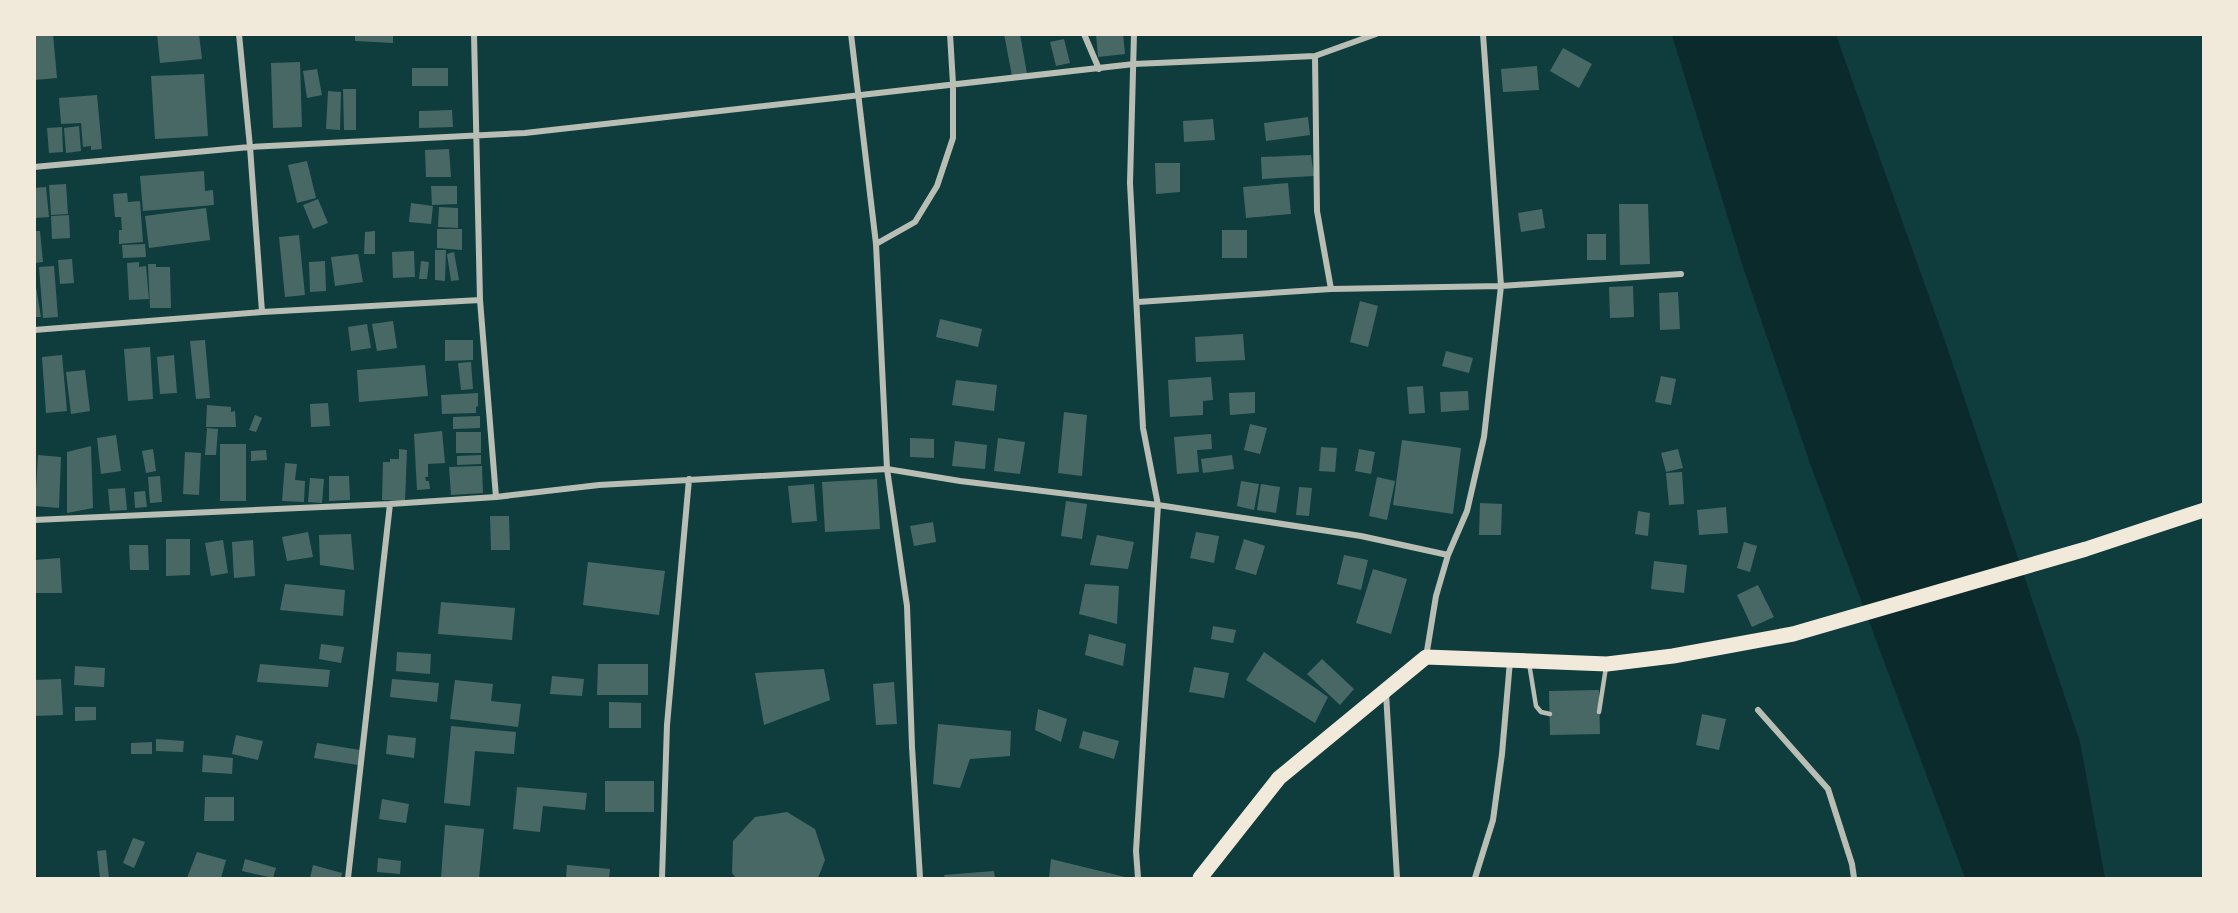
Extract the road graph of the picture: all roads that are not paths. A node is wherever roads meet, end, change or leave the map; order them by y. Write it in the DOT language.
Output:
graph roads {
  1 [pos="239,34"];
  2 [pos="474,34"];
  3 [pos="851,34"];
  4 [pos="950,34"];
  5 [pos="1084,34"];
  6 [pos="1134,34"];
  7 [pos="1376,34"];
  8 [pos="1483,34"];
  9 [pos="1315,56"];
  10 [pos="1134,64"];
  11 [pos="1099,69"];
  12 [pos="953,84"];
  13 [pos="857,96"];
  14 [pos="477,136"];
  15 [pos="250,147"];
  16 [pos="34,167"];
  17 [pos="876,244"];
  18 [pos="1681,274"];
  19 [pos="1501,286"];
  20 [pos="1331,289"];
  21 [pos="480,300"];
  22 [pos="1138,302"];
  23 [pos="262,312"];
  24 [pos="34,330"];
  25 [pos="887,468"];
  26 [pos="689,479"];
  27 [pos="496,497"];
  28 [pos="390,504"];
  29 [pos="1158,505"];
  30 [pos="2204,510"];
  31 [pos="34,520"];
  32 [pos="1448,555"];
  33 [pos="1426,657"];
  34 [pos="1510,660"];
  35 [pos="1528,661"];
  36 [pos="1607,664"];
  37 [pos="1386,689"];
  38 [pos="1758,710"];
  39 [pos="1599,712"];
  40 [pos="1550,714"];
  41 [pos="348,879"];
  42 [pos="662,879"];
  43 [pos="920,879"];
  44 [pos="1138,879"];
  45 [pos="1200,879"];
  46 [pos="1397,879"];
  47 [pos="1475,879"];
  48 [pos="1854,879"];
  1 -- 15 [label="street"];
  2 -- 14 [label="street"];
  3 -- 13 [label="street"];
  4 -- 12 [label="street"];
  5 -- 11 [label="street"];
  6 -- 10 [label="street"];
  7 -- 9 [label="street"];
  8 -- 19 [label="street"];
  9 -- 10 [label="street"];
  9 -- 20 [label="street"];
  10 -- 11 [label="street"];
  10 -- 22 [label="street"];
  11 -- 12 [label="street"];
  12 -- 13 [label="street"];
  12 -- 17 [label="street"];
  13 -- 14 [label="street"];
  13 -- 17 [label="street"];
  14 -- 15 [label="street"];
  14 -- 21 [label="street"];
  15 -- 16 [label="street"];
  15 -- 23 [label="street"];
  17 -- 25 [label="street"];
  18 -- 19 [label="street"];
  19 -- 20 [label="street"];
  19 -- 32 [label="street"];
  20 -- 22 [label="street"];
  21 -- 23 [label="street"];
  21 -- 27 [label="street"];
  22 -- 29 [label="street"];
  23 -- 24 [label="street"];
  25 -- 26 [label="street"];
  25 -- 29 [label="street"];
  25 -- 43 [label="street"];
  26 -- 27 [label="street"];
  26 -- 42 [label="street"];
  27 -- 28 [label="street"];
  28 -- 31 [label="street"];
  28 -- 41 [label="street"];
  29 -- 32 [label="street"];
  29 -- 44 [label="street"];
  30 -- 36 [label="main road"];
  32 -- 33 [label="street"];
  33 -- 34 [label="main road"];
  33 -- 37 [label="main road"];
  34 -- 35 [label="main road"];
  34 -- 47 [label="street"];
  35 -- 36 [label="main road"];
  35 -- 40 [label="lane"];
  36 -- 39 [label="lane"];
  37 -- 45 [label="main road"];
  37 -- 46 [label="street"];
  38 -- 48 [label="street"];
}
